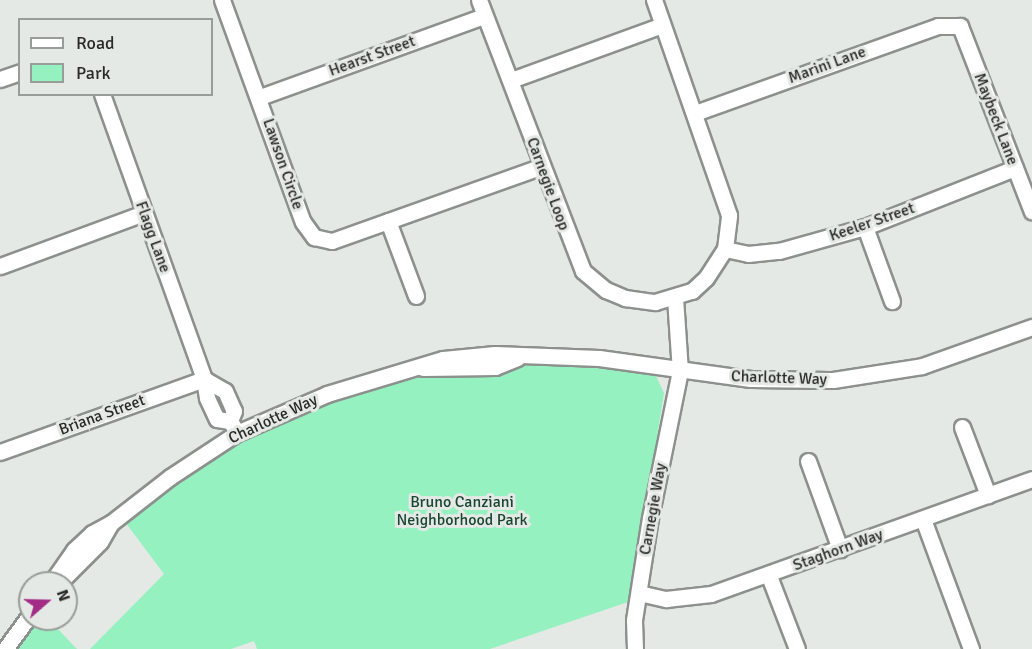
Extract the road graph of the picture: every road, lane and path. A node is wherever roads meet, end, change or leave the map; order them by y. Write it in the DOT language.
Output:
graph roads {
  1 [pos="222,0"];
  2 [pos="479,0"];
  3 [pos="654,0"];
  4 [pos="484,16"];
  5 [pos="662,25"];
  6 [pos="960,26"];
  7 [pos="18,73"];
  8 [pos="0,78"];
  9 [pos="511,80"];
  10 [pos="103,96"];
  11 [pos="260,97"];
  12 [pos="695,113"];
  13 [pos="540,168"];
  14 [pos="1015,168"];
  15 [pos="1032,212"];
  16 [pos="144,213"];
  17 [pos="388,221"];
  18 [pos="865,227"];
  19 [pos="725,249"];
  20 [pos="0,266"];
  21 [pos="416,296"];
  22 [pos="675,298"];
  23 [pos="892,301"];
  24 [pos="1032,327"];
  25 [pos="680,371"];
  26 [pos="204,378"];
  27 [pos="234,427"];
  28 [pos="962,427"];
  29 [pos="0,452"];
  30 [pos="808,461"];
  31 [pos="1032,479"];
  32 [pos="988,495"];
  33 [pos="923,519"];
  34 [pos="111,523"];
  35 [pos="840,549"];
  36 [pos="59,571"];
  37 [pos="71,571"];
  38 [pos="769,576"];
  39 [pos="639,593"];
  40 [pos="18,631"];
  41 [pos="4,649"];
  42 [pos="635,649"];
  43 [pos="797,649"];
  44 [pos="970,649"];
  1 -- 11 [label="street, Lawson Circle"];
  2 -- 4 [label="street, Carnegie Loop"];
  3 -- 5 [label="street, Carnegie Loop"];
  4 -- 9 [label="street, Carnegie Loop"];
  4 -- 11 [label="street, Hearst Street"];
  5 -- 9 [label="street"];
  5 -- 12 [label="street, Carnegie Loop"];
  6 -- 12 [label="street, Marini Lane"];
  6 -- 14 [label="street, Maybeck Lane"];
  7 -- 8 [label="street"];
  9 -- 13 [label="street, Carnegie Loop"];
  10 -- 16 [label="street, Flagg Lane"];
  11 -- 17 [label="street, Lawson Circle"];
  12 -- 19 [label="street, Carnegie Loop"];
  13 -- 17 [label="street, Lawson Circle"];
  13 -- 22 [label="street, Carnegie Loop"];
  14 -- 15 [label="street, Maybeck Lane"];
  14 -- 18 [label="street, Keeler Street"];
  16 -- 20 [label="street"];
  16 -- 26 [label="street, Flagg Lane"];
  17 -- 21 [label="street"];
  18 -- 19 [label="street, Keeler Street"];
  18 -- 23 [label="street"];
  19 -- 22 [label="street, Carnegie Loop"];
  22 -- 25 [label="street"];
  24 -- 25 [label="street, Charlotte Way"];
  25 -- 27 [label="street, Charlotte Way"];
  25 -- 39 [label="street, Carnegie Way"];
  26 -- 27 [label="street, Flagg Lane"];
  26 -- 29 [label="street, Briana Street"];
  27 -- 34 [label="street, Charlotte Way"];
  28 -- 32 [label="street"];
  30 -- 35 [label="street"];
  31 -- 32 [label="street, Staghorn Way"];
  32 -- 33 [label="street, Staghorn Way"];
  33 -- 35 [label="street, Staghorn Way"];
  33 -- 44 [label="street"];
  34 -- 36 [label="street, Charlotte Way"];
  34 -- 37 [label="street, Charlotte Way"];
  35 -- 38 [label="street, Staghorn Way"];
  38 -- 39 [label="street, Staghorn Way"];
  38 -- 43 [label="street"];
  39 -- 42 [label="street, Carnegie Way"];
  40 -- 41 [label="street"];
}
